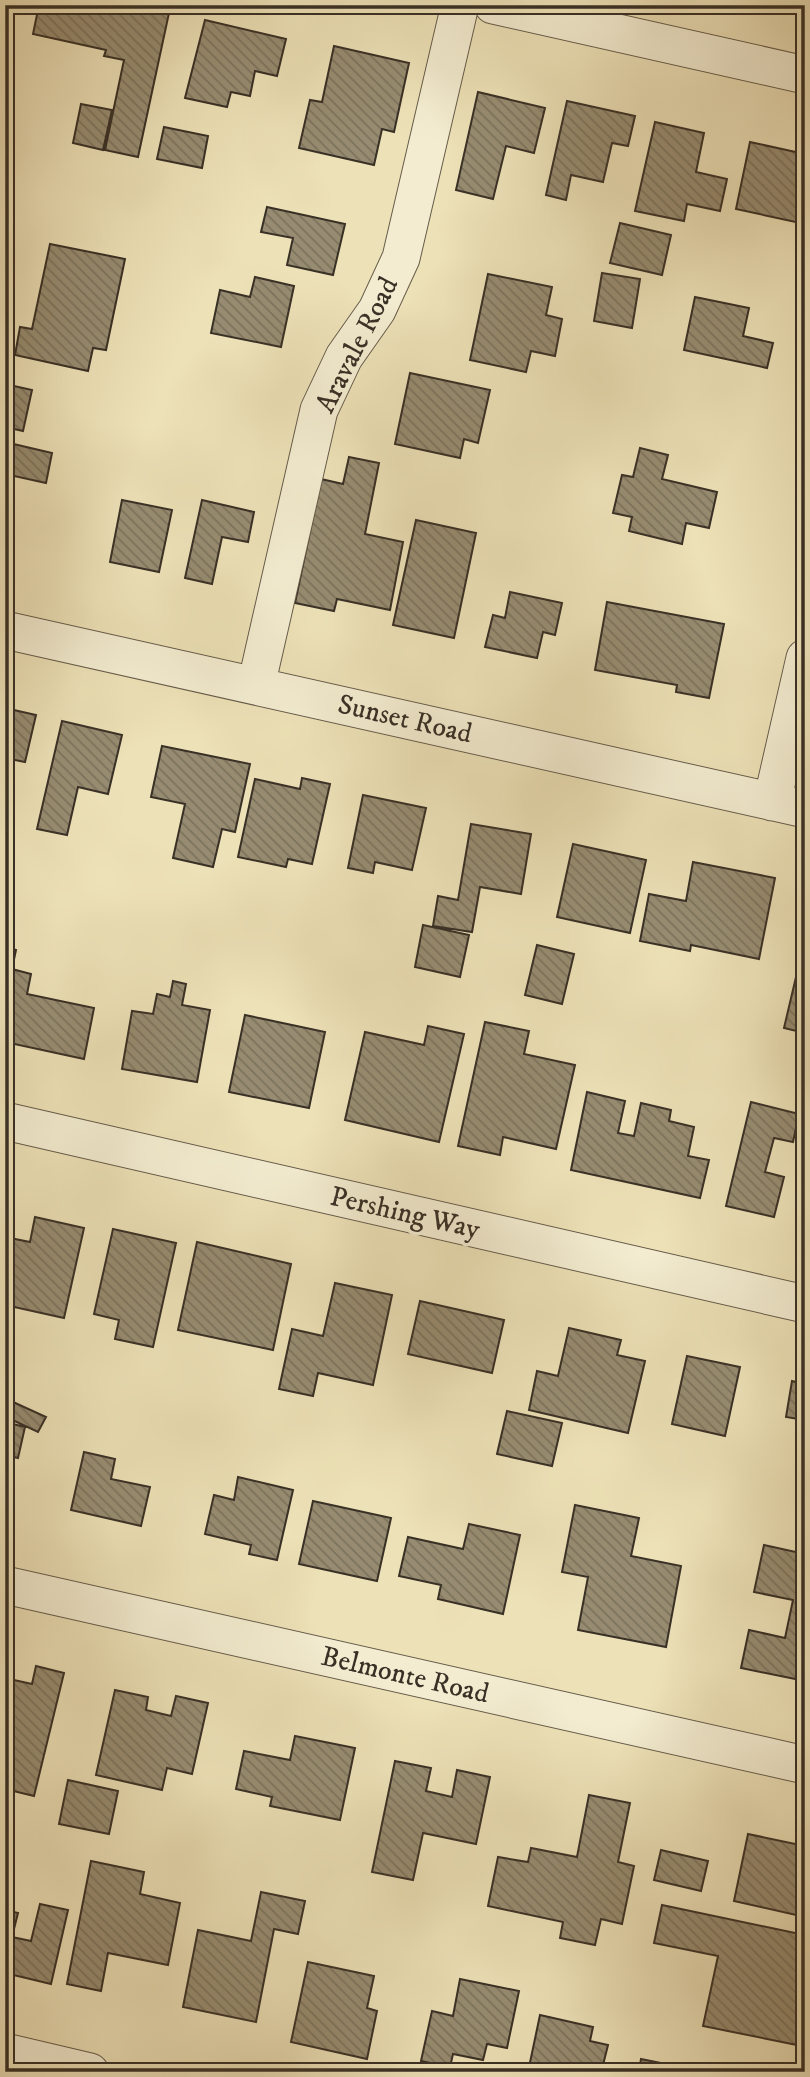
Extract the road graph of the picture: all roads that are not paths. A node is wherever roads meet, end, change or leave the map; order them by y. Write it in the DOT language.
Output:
graph roads {
  1 [pos="460,5"];
  2 [pos="493,5"];
  3 [pos="805,75"];
  4 [pos="5,629"];
  5 [pos="805,658"];
  6 [pos="256,685"];
  7 [pos="789,805"];
  8 [pos="5,1121"];
  9 [pos="805,1304"];
  10 [pos="5,1585"];
  11 [pos="805,1765"];
  12 [pos="5,2052"];
  13 [pos="90,2072"];
  1 -- 6 [label="street, Aravale Road"];
  2 -- 3 [label="street"];
  4 -- 6 [label="street, Sunset Road"];
  5 -- 7 [label="street"];
  6 -- 7 [label="street, Sunset Road"];
  8 -- 9 [label="street, Pershing Way"];
  10 -- 11 [label="street, Belmonte Road"];
  12 -- 13 [label="street"];
}
